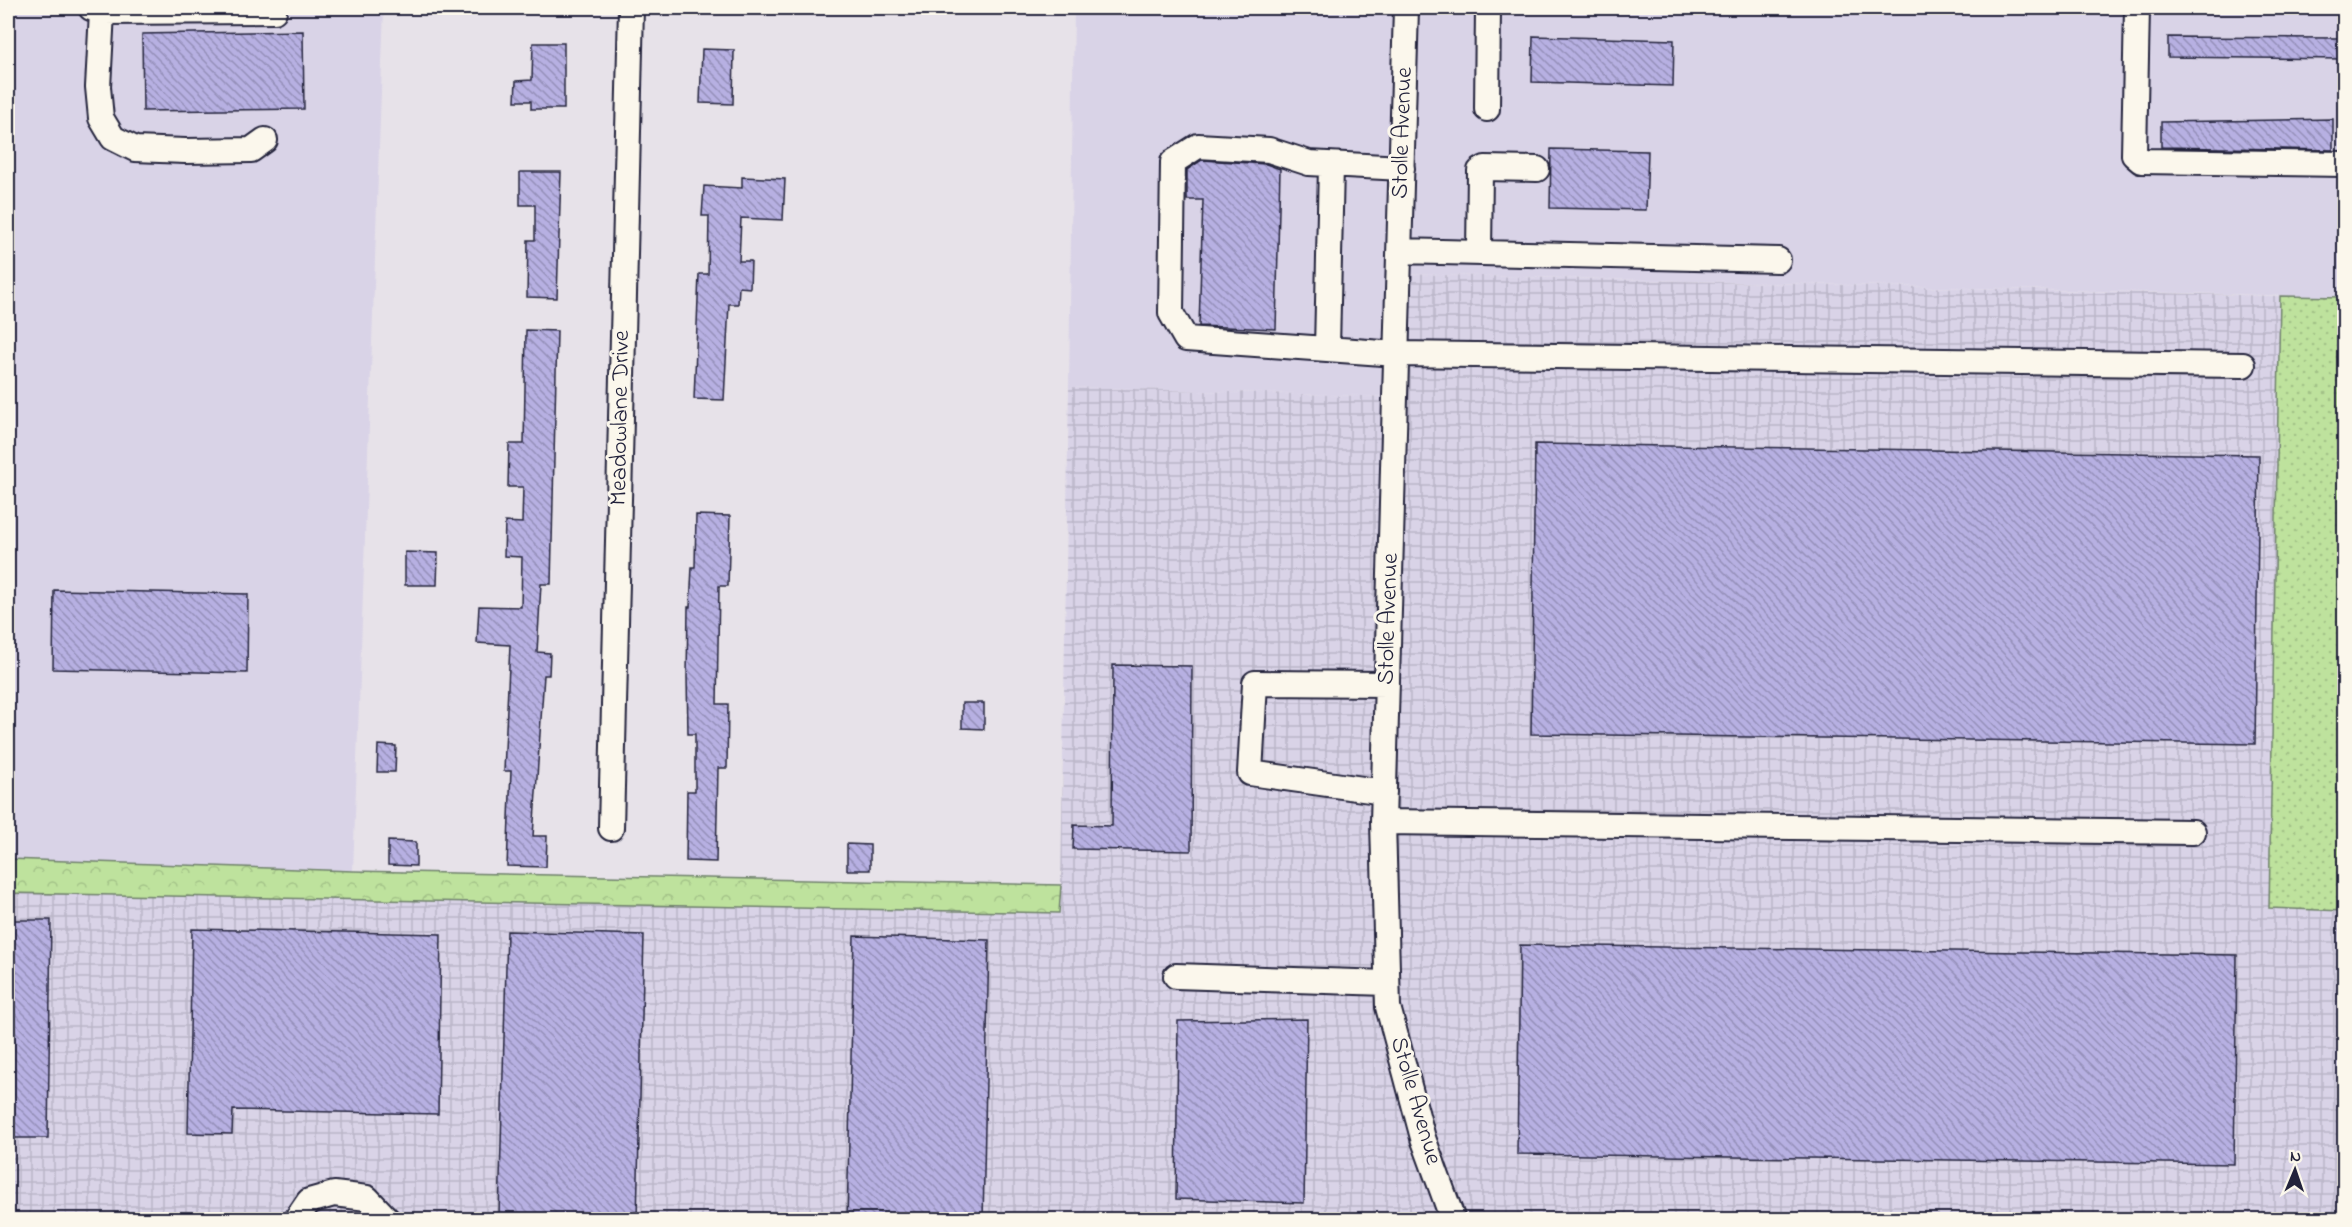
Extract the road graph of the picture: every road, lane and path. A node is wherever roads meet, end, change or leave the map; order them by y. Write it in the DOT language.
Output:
graph roads {
  1 [pos="631,8"];
  2 [pos="1406,8"];
  3 [pos="1488,8"];
  4 [pos="2137,8"];
  5 [pos="96,10"];
  6 [pos="274,11"];
  7 [pos="1487,109"];
  8 [pos="265,140"];
  9 [pos="2344,164"];
  10 [pos="1331,165"];
  11 [pos="1402,168"];
  12 [pos="1537,169"];
  13 [pos="1400,251"];
  14 [pos="1479,252"];
  15 [pos="1778,260"];
  16 [pos="1327,349"];
  17 [pos="1396,354"];
  18 [pos="2243,365"];
  19 [pos="1387,684"];
  20 [pos="1384,792"];
  21 [pos="1383,822"];
  22 [pos="611,828"];
  23 [pos="2193,832"];
  24 [pos="1176,976"];
  25 [pos="1388,983"];
  26 [pos="296,1220"];
  27 [pos="388,1220"];
  28 [pos="1454,1220"];
  1 -- 22 [label="street, Meadowlane Drive"];
  2 -- 11 [label="street, Stolle Avenue"];
  3 -- 7 [label="street"];
  4 -- 9 [label="street"];
  5 -- 6 [label="street"];
  5 -- 8 [label="street"];
  10 -- 11 [label="street"];
  10 -- 16 [label="street"];
  10 -- 16 [label="street"];
  11 -- 13 [label="street, Stolle Avenue"];
  12 -- 14 [label="street"];
  13 -- 14 [label="street"];
  13 -- 17 [label="street, Stolle Avenue"];
  14 -- 15 [label="street"];
  16 -- 17 [label="street"];
  17 -- 18 [label="street"];
  17 -- 19 [label="street, Stolle Avenue"];
  19 -- 20 [label="street, Stolle Avenue"];
  19 -- 20 [label="street"];
  20 -- 21 [label="street, Stolle Avenue"];
  21 -- 23 [label="street"];
  21 -- 25 [label="street, Stolle Avenue"];
  24 -- 25 [label="street"];
  25 -- 28 [label="street, Stolle Avenue"];
  26 -- 27 [label="street"];
}
